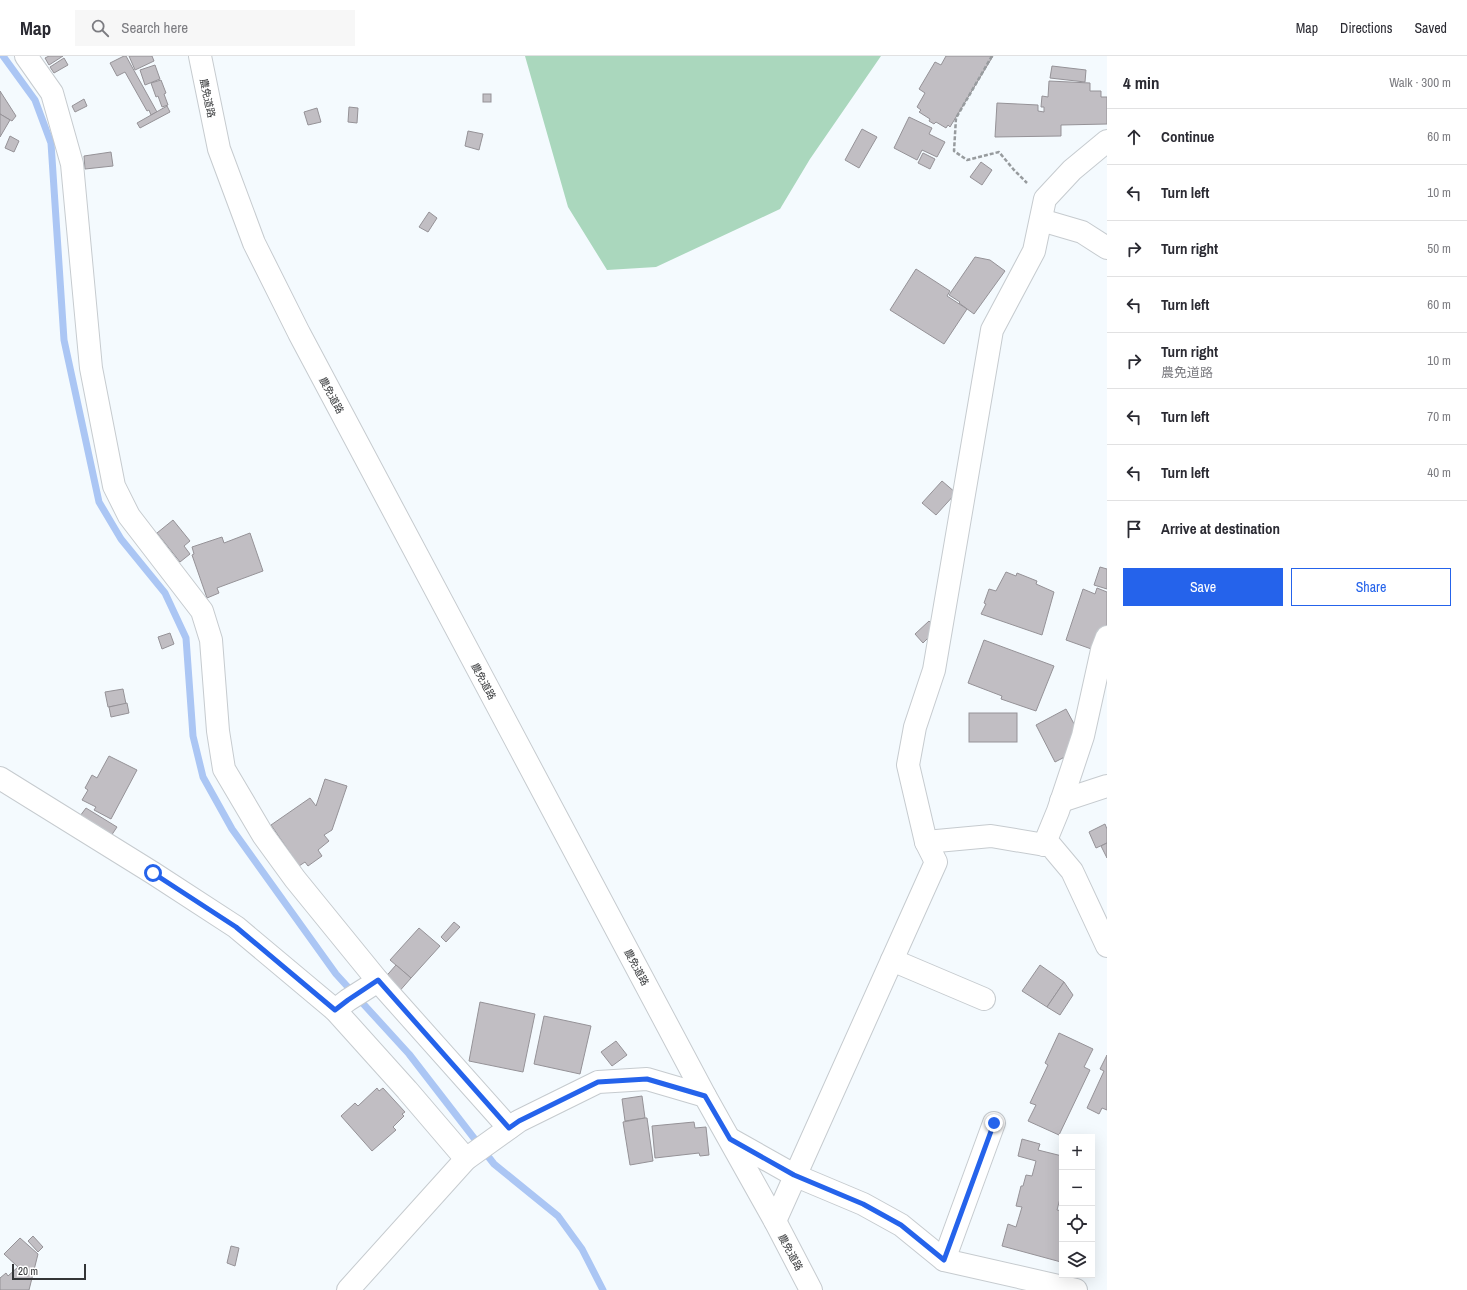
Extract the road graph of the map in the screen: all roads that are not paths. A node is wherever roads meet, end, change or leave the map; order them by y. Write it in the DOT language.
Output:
graph roads {
  1 [pos="26,56"];
  2 [pos="200,56"];
  3 [pos="1107,141"];
  4 [pos="1040,220"];
  5 [pos="1107,248"];
  6 [pos="1107,637"];
  7 [pos="0,778"];
  8 [pos="1107,786"];
  9 [pos="1061,801"];
  10 [pos="926,842"];
  11 [pos="1044,845"];
  12 [pos="1107,946"];
  13 [pos="892,960"];
  14 [pos="378,980"];
  15 [pos="984,999"];
  16 [pos="341,1005"];
  17 [pos="705,1096"];
  18 [pos="994,1123"];
  19 [pos="505,1131"];
  20 [pos="730,1139"];
  21 [pos="470,1156"];
  22 [pos="794,1175"];
  23 [pos="775,1222"];
  24 [pos="944,1260"];
  25 [pos="348,1290"];
  26 [pos="811,1290"];
  27 [pos="1076,1290"];
  1 -- 14 [label="street"];
  2 -- 17 [label="street, 農免道路"];
  3 -- 4 [label="street"];
  4 -- 5 [label="street"];
  4 -- 10 [label="street"];
  6 -- 9 [label="street"];
  7 -- 16 [label="street"];
  8 -- 9 [label="street"];
  9 -- 11 [label="street"];
  10 -- 11 [label="street"];
  10 -- 13 [label="street"];
  11 -- 12 [label="street"];
  13 -- 15 [label="street"];
  13 -- 22 [label="street"];
  14 -- 16 [label="street"];
  14 -- 19 [label="street"];
  16 -- 21 [label="street"];
  17 -- 19 [label="street"];
  17 -- 20 [label="street, 農免道路"];
  18 -- 24 [label="street"];
  19 -- 21 [label="street"];
  20 -- 22 [label="street"];
  20 -- 23 [label="street, 農免道路"];
  21 -- 25 [label="street"];
  22 -- 23 [label="street"];
  22 -- 24 [label="street"];
  23 -- 26 [label="street, 農免道路"];
  24 -- 27 [label="street"];
}
